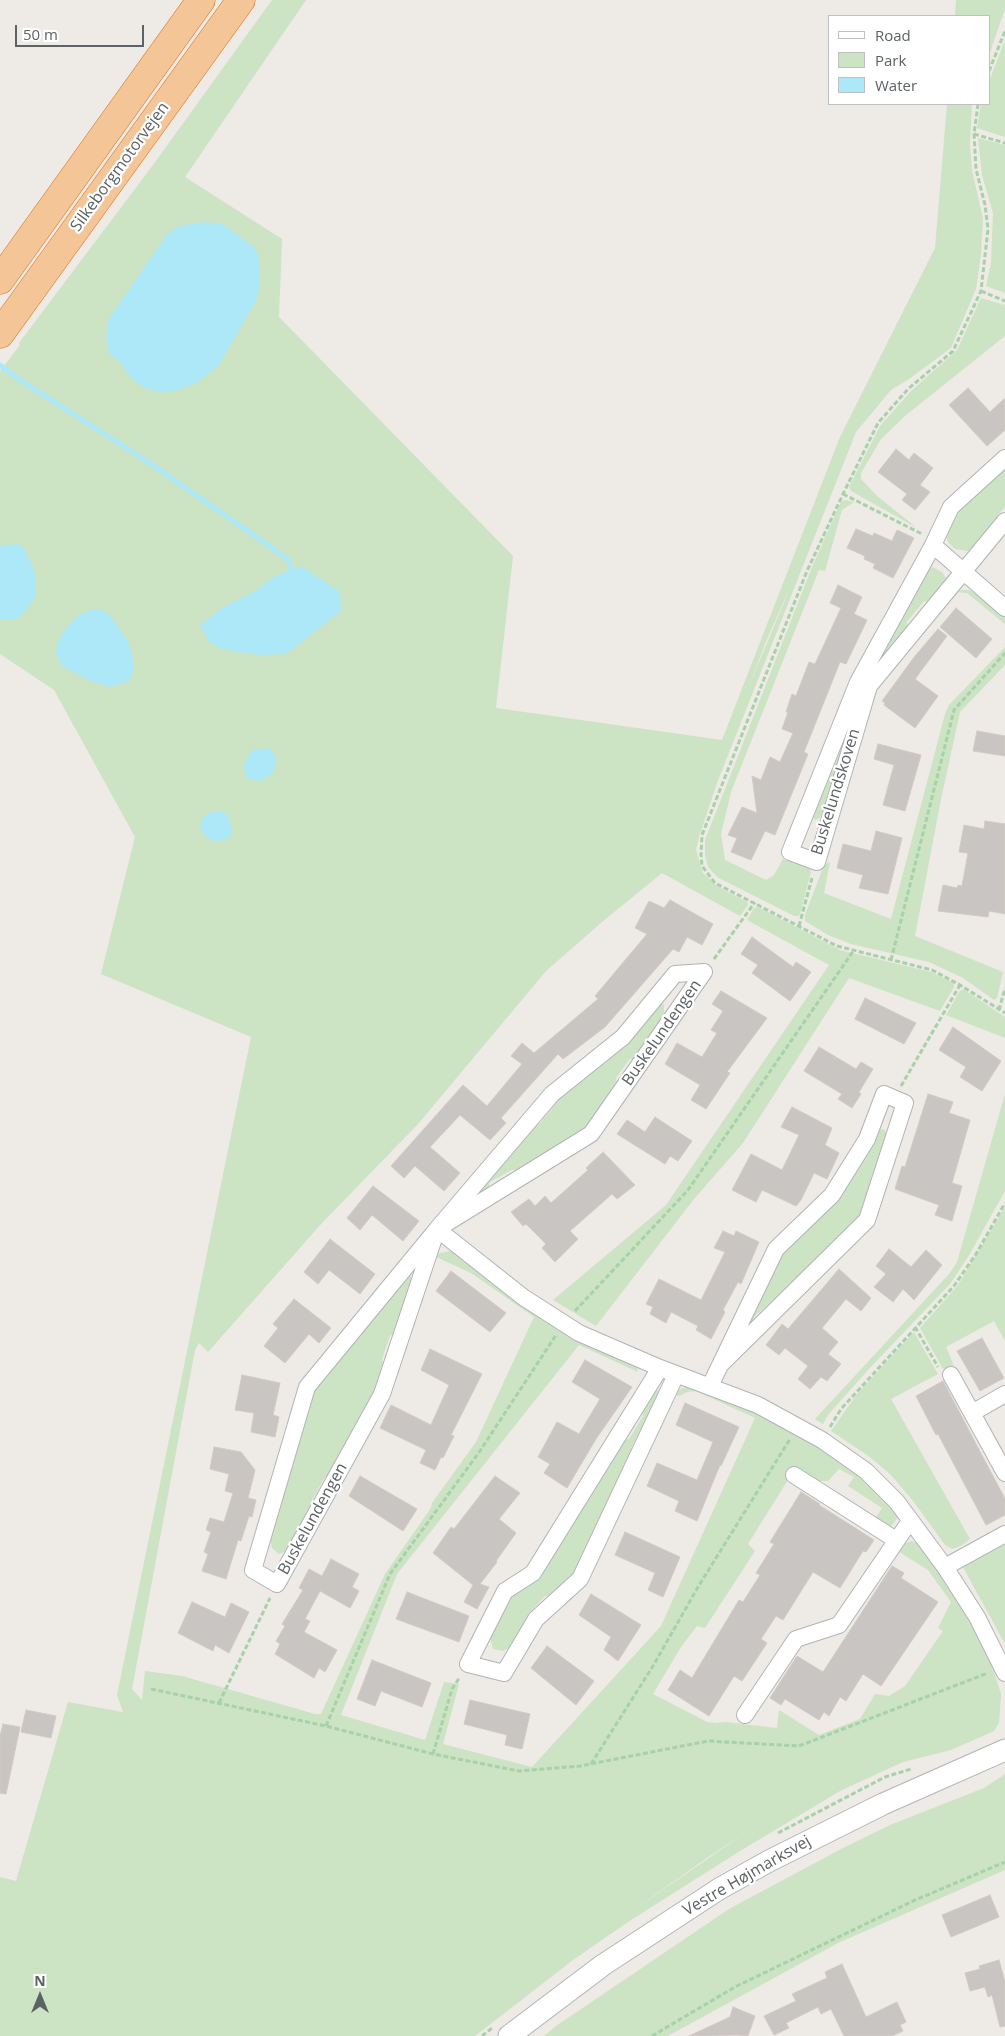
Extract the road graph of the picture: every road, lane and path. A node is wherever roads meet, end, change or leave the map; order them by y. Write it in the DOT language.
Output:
graph roads {
  1 [pos="201,0"];
  2 [pos="241,0"];
  3 [pos="1005,31"];
  4 [pos="990,68"];
  5 [pos="978,105"];
  6 [pos="974,134"];
  7 [pos="1005,143"];
  8 [pos="0,280"];
  9 [pos="981,291"];
  10 [pos="1005,301"];
  11 [pos="0,334"];
  12 [pos="1005,458"];
  13 [pos="842,494"];
  14 [pos="1005,521"];
  15 [pos="933,545"];
  16 [pos="963,572"];
  17 [pos="1005,608"];
  18 [pos="1005,653"];
  19 [pos="816,862"];
  20 [pos="755,902"];
  21 [pos="799,926"];
  22 [pos="891,960"];
  23 [pos="704,972"];
  24 [pos="960,985"];
  25 [pos="1005,988"];
  26 [pos="999,1010"];
  27 [pos="1005,1013"];
  28 [pos="895,1097"];
  29 [pos="1005,1203"];
  30 [pos="437,1229"];
  31 [pos="915,1327"];
  32 [pos="722,1363"];
  33 [pos="660,1368"];
  34 [pos="676,1374"];
  35 [pos="951,1375"];
  36 [pos="710,1386"];
  37 [pos="1005,1394"];
  38 [pos="972,1412"];
  39 [pos="798,1427"];
  40 [pos="822,1440"];
  41 [pos="1005,1473"];
  42 [pos="794,1475"];
  43 [pos="910,1521"];
  44 [pos="1005,1534"];
  45 [pos="896,1540"];
  46 [pos="945,1567"];
  47 [pos="277,1584"];
  48 [pos="468,1664"];
  49 [pos="1004,1670"];
  50 [pos="151,1689"];
  51 [pos="219,1703"];
  52 [pos="745,1715"];
  53 [pos="1005,1750"];
  54 [pos="433,1754"];
  55 [pos="590,1764"];
  56 [pos="1005,1862"];
  57 [pos="509,2036"];
  58 [pos="652,2036"];
  1 -- 8 [label="highway, Silkeborgmotorvejen"];
  2 -- 11 [label="highway, Silkeborgmotorvejen"];
  3 -- 4 [label="path"];
  5 -- 6 [label="path"];
  6 -- 7 [label="path"];
  6 -- 9 [label="path"];
  9 -- 10 [label="path"];
  9 -- 13 [label="path"];
  12 -- 15 [label="street, Buskelundskoven"];
  13 -- 15 [label="path"];
  13 -- 20 [label="path"];
  14 -- 16 [label="street, Buskelundskoven"];
  15 -- 16 [label="street"];
  15 -- 19 [label="street, Buskelundskoven"];
  16 -- 17 [label="street"];
  16 -- 19 [label="street, Buskelundskoven"];
  18 -- 22 [label="path"];
  19 -- 21 [label="path"];
  20 -- 21 [label="path"];
  20 -- 23 [label="path"];
  21 -- 22 [label="path"];
  22 -- 24 [label="path"];
  23 -- 30 [label="street, Buskelundengen"];
  23 -- 30 [label="street, Buskelundengen"];
  24 -- 26 [label="path"];
  24 -- 28 [label="path"];
  25 -- 26 [label="path"];
  26 -- 27 [label="path"];
  28 -- 32 [label="street"];
  28 -- 32 [label="street"];
  29 -- 31 [label="path"];
  30 -- 33 [label="street"];
  30 -- 47 [label="street, Buskelundengen"];
  30 -- 47 [label="street, Buskelundengen"];
  31 -- 35 [label="path"];
  31 -- 40 [label="path"];
  32 -- 36 [label="street"];
  33 -- 34 [label="street"];
  33 -- 48 [label="street"];
  34 -- 36 [label="street"];
  34 -- 48 [label="street"];
  35 -- 38 [label="street"];
  36 -- 39 [label="street"];
  37 -- 38 [label="street"];
  38 -- 41 [label="street"];
  39 -- 40 [label="street"];
  39 -- 55 [label="path"];
  40 -- 43 [label="street"];
  42 -- 45 [label="street"];
  43 -- 45 [label="street"];
  43 -- 46 [label="street"];
  44 -- 46 [label="street"];
  45 -- 52 [label="street"];
  46 -- 49 [label="street"];
  47 -- 51 [label="path"];
  48 -- 54 [label="path"];
  49 -- 55 [label="path"];
  50 -- 51 [label="path"];
  51 -- 54 [label="path"];
  53 -- 57 [label="street, Vestre Højmarksvej"];
  54 -- 55 [label="path"];
  56 -- 58 [label="path"];
}
